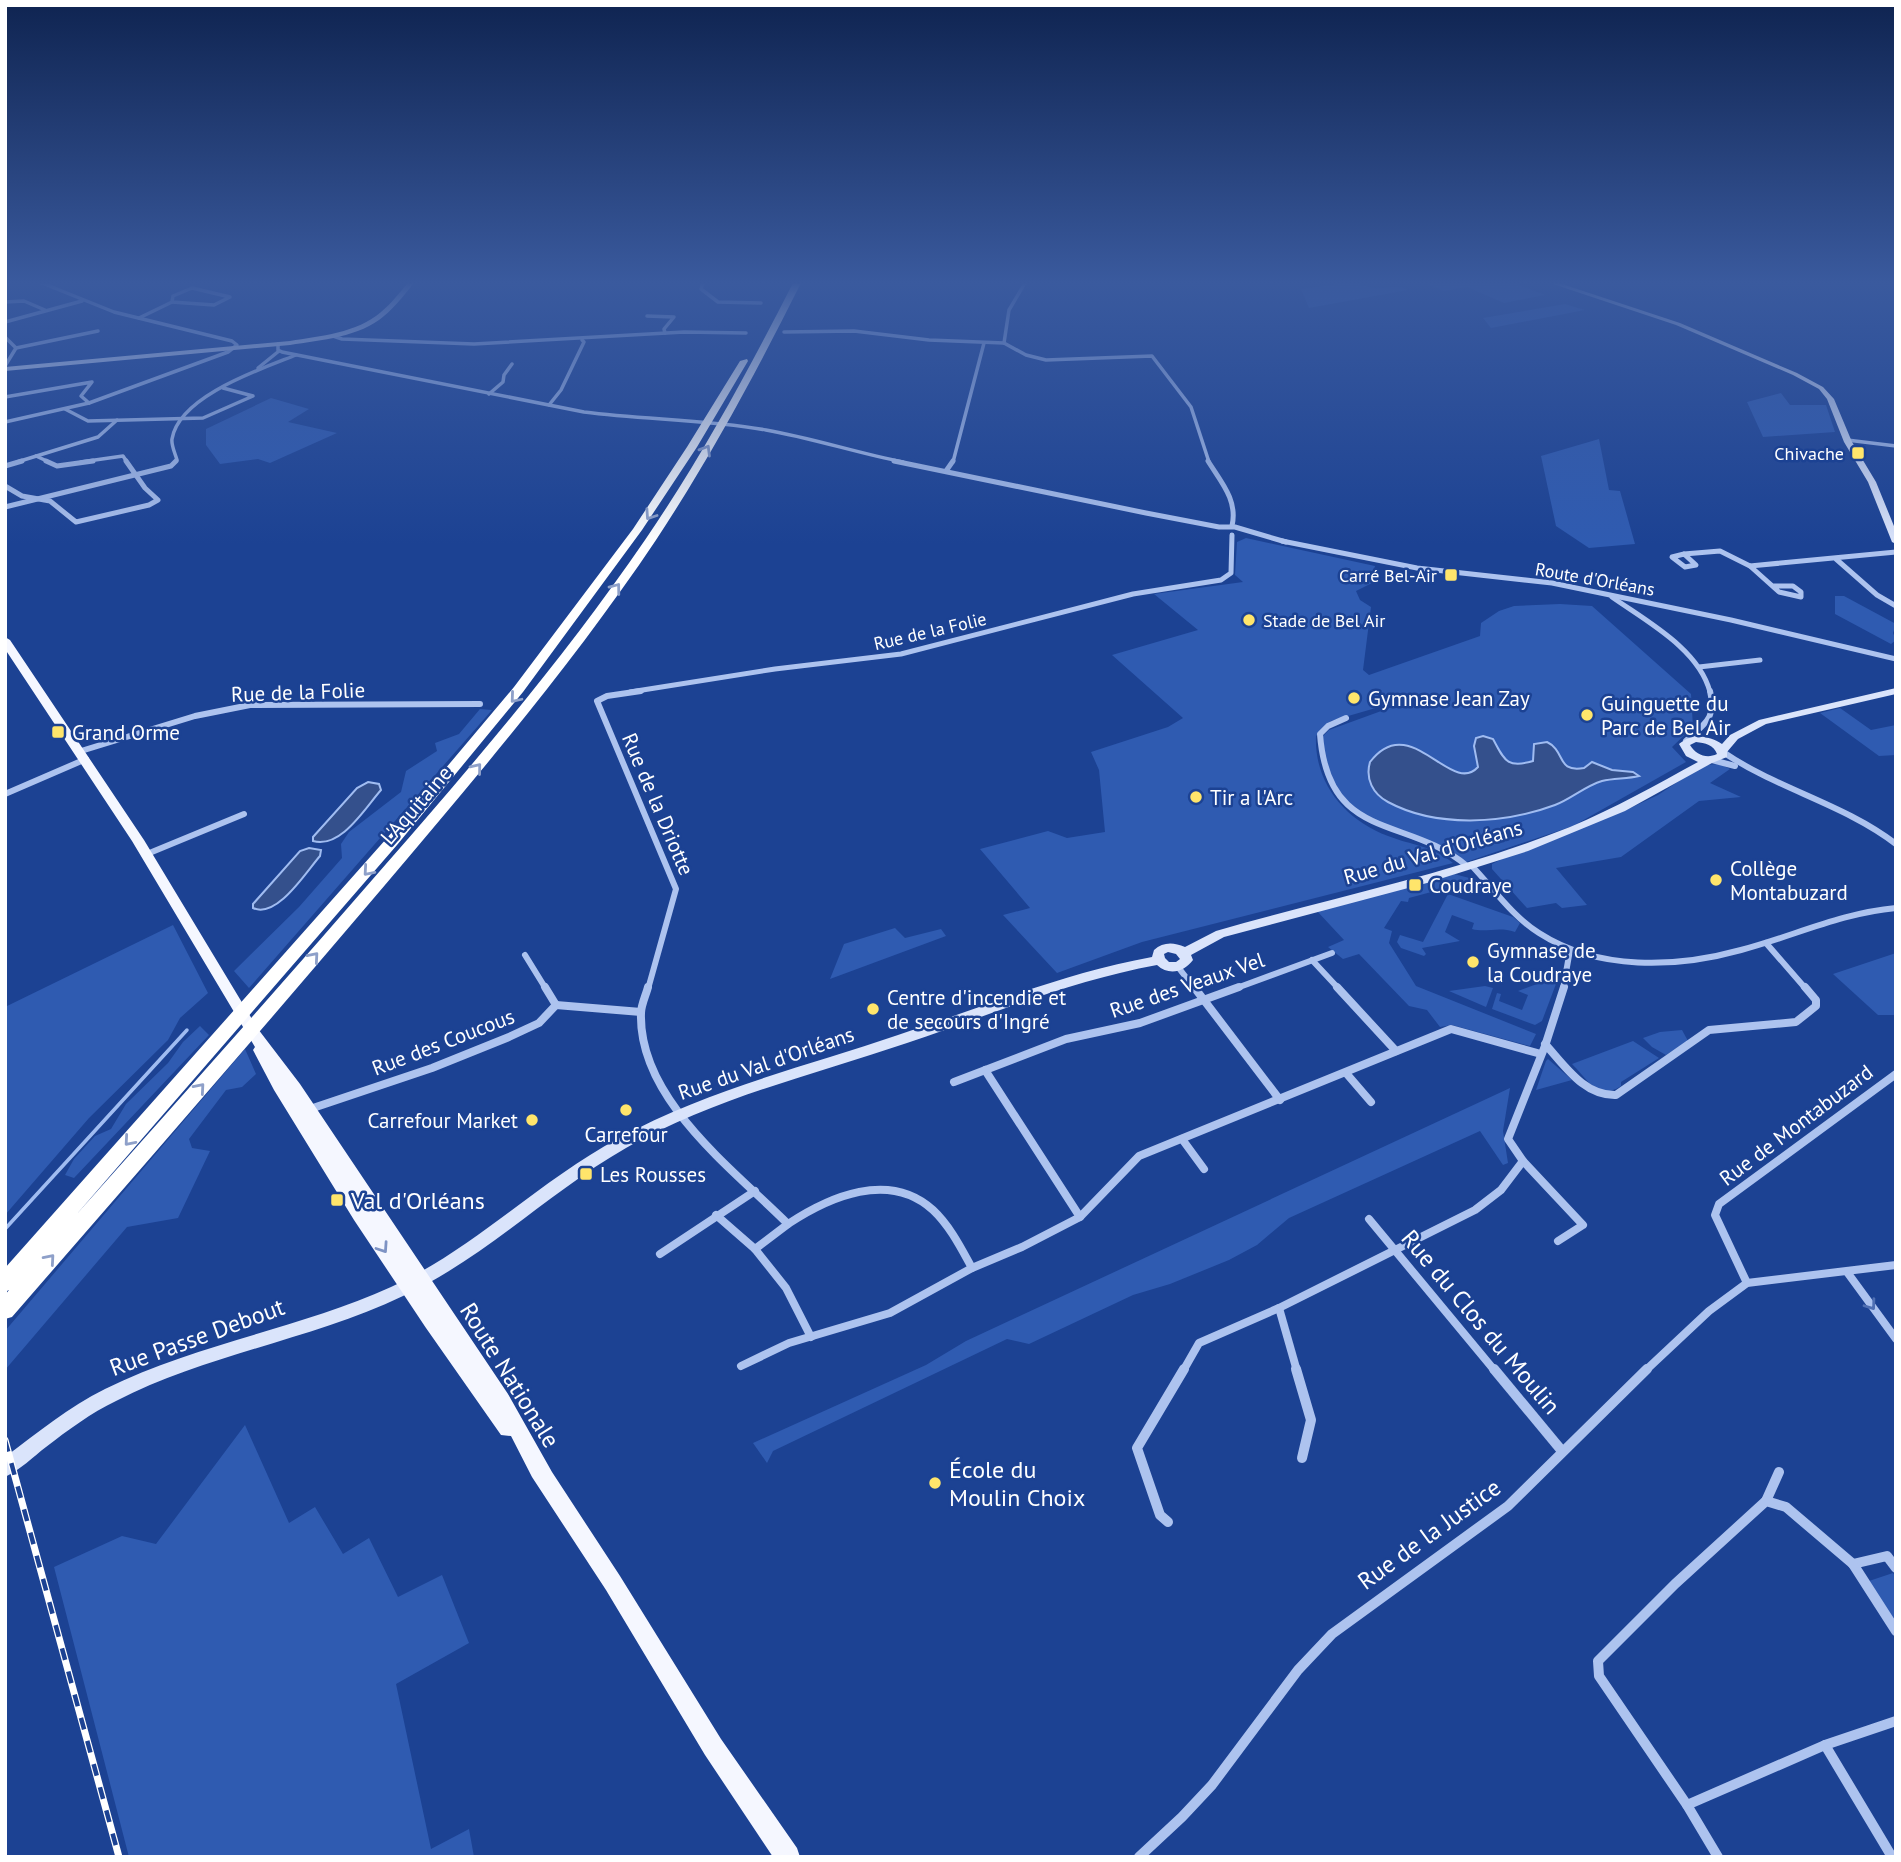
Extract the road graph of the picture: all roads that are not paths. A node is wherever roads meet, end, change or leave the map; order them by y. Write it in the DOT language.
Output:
graph roads {
  1 [pos="176,370"];
  2 [pos="256,370"];
  3 [pos="260,370"];
  4 [pos="380,370"];
  5 [pos="507,370"];
  6 [pos="571,370"];
  7 [pos="738,370"];
  8 [pos="751,370"];
  9 [pos="977,370"];
  10 [pos="1163,370"];
  11 [pos="1785,370"];
  12 [pos="253,373"];
  13 [pos="222,388"];
  14 [pos="489,394"];
  15 [pos="5,397"];
  16 [pos="89,403"];
  17 [pos="549,405"];
  18 [pos="65,409"];
  19 [pos="181,418"];
  20 [pos="117,420"];
  21 [pos="5,422"];
  22 [pos="1847,440"];
  23 [pos="1896,446"];
  24 [pos="36,456"];
  25 [pos="5,466"];
  26 [pos="946,471"];
  27 [pos="138,475"];
  28 [pos="5,486"];
  29 [pos="40,499"];
  30 [pos="5,507"];
  31 [pos="1232,527"];
  32 [pos="1224,529"];
  33 [pos="1237,533"];
  34 [pos="1896,542"];
  35 [pos="1896,552"];
  36 [pos="1684,554"];
  37 [pos="1836,559"];
  38 [pos="1750,566"];
  39 [pos="1773,586"];
  40 [pos="1609,595"];
  41 [pos="1896,606"];
  42 [pos="1672,607"];
  43 [pos="1639,611"];
  44 [pos="5,640"];
  45 [pos="1896,659"];
  46 [pos="1760,660"];
  47 [pos="1699,667"];
  48 [pos="1896,691"];
  49 [pos="481,704"];
  50 [pos="597,705"];
  51 [pos="1346,718"];
  52 [pos="1706,727"];
  53 [pos="1731,739"];
  54 [pos="1709,741"];
  55 [pos="1687,747"];
  56 [pos="1723,751"];
  57 [pos="83,755"];
  58 [pos="1711,760"];
  59 [pos="1687,772"];
  60 [pos="1752,772"];
  61 [pos="5,794"];
  62 [pos="1807,796"];
  63 [pos="244,814"];
  64 [pos="1896,836"];
  65 [pos="1896,845"];
  66 [pos="147,854"];
  67 [pos="1469,866"];
  68 [pos="1896,908"];
  69 [pos="1766,943"];
  70 [pos="1570,950"];
  71 [pos="1184,953"];
  72 [pos="1332,953"];
  73 [pos="525,955"];
  74 [pos="1158,960"];
  75 [pos="1312,960"];
  76 [pos="1178,967"];
  77 [pos="1204,999"];
  78 [pos="556,1005"];
  79 [pos="641,1012"];
  80 [pos="228,1043"];
  81 [pos="1545,1044"];
  82 [pos="1396,1051"];
  83 [pos="1541,1054"];
  84 [pos="985,1070"];
  85 [pos="1346,1073"];
  86 [pos="1896,1074"];
  87 [pos="954,1082"];
  88 [pos="1280,1100"];
  89 [pos="1371,1102"];
  90 [pos="301,1109"];
  91 [pos="681,1114"];
  92 [pos="1182,1139"];
  93 [pos="1523,1161"];
  94 [pos="1204,1169"];
  95 [pos="755,1191"];
  96 [pos="716,1215"];
  97 [pos="1080,1217"];
  98 [pos="1369,1219"];
  99 [pos="788,1224"];
  100 [pos="1558,1241"];
  101 [pos="755,1249"];
  102 [pos="1393,1250"];
  103 [pos="660,1254"];
  104 [pos="1896,1265"];
  105 [pos="972,1268"];
  106 [pos="1847,1272"];
  107 [pos="5,1283"];
  108 [pos="414,1283"];
  109 [pos="1747,1283"];
  110 [pos="1279,1308"];
  111 [pos="5,1310"];
  112 [pos="811,1337"];
  113 [pos="1896,1339"];
  114 [pos="741,1366"];
  115 [pos="1562,1451"];
  116 [pos="1302,1458"];
  117 [pos="5,1468"];
  118 [pos="1779,1472"];
  119 [pos="1766,1501"];
  120 [pos="1168,1522"];
  121 [pos="1853,1564"];
  122 [pos="1896,1567"];
  123 [pos="1896,1631"];
  124 [pos="1896,1721"];
  125 [pos="1825,1745"];
  126 [pos="1687,1805"];
  127 [pos="789,1857"];
  128 [pos="1139,1857"];
  129 [pos="1718,1857"];
  130 [pos="1892,1857"];
  1 -- 16 [label="street"];
  2 -- 12 [label="street"];
  3 -- 12 [label="street"];
  4 -- 14 [label="street"];
  5 -- 14 [label="street"];
  6 -- 17 [label="street"];
  7 -- 80 [label="highway, L'Aquitaine, one-way"];
  80 -- 8 [label="highway, L'Aquitaine, one-way"];
  9 -- 26 [label="street"];
  10 -- 31 [label="street"];
  11 -- 22 [label="street"];
  12 -- 13 [label="street"];
  13 -- 19 [label="street"];
  13 -- 19 [label="street"];
  14 -- 17 [label="street"];
  15 -- 16 [label="street"];
  16 -- 18 [label="street"];
  17 -- 26 [label="street"];
  18 -- 20 [label="street"];
  18 -- 21 [label="street"];
  19 -- 20 [label="street"];
  19 -- 27 [label="street"];
  20 -- 24 [label="street"];
  22 -- 23 [label="street"];
  22 -- 34 [label="street"];
  24 -- 25 [label="street"];
  24 -- 27 [label="street"];
  26 -- 32 [label="street"];
  27 -- 29 [label="street"];
  27 -- 29 [label="street"];
  28 -- 29 [label="street"];
  29 -- 30 [label="street"];
  31 -- 32 [label="street"];
  31 -- 33 [label="street"];
  32 -- 33 [label="street"];
  33 -- 40 [label="street, Route d'Orléans"];
  33 -- 50 [label="street, Rue de la Folie"];
  35 -- 37 [label="street"];
  36 -- 38 [label="street"];
  37 -- 38 [label="street"];
  37 -- 41 [label="street"];
  38 -- 39 [label="street"];
  39 -- 39 [label="street"];
  40 -- 42 [label="street, Route d'Orléans"];
  40 -- 43 [label="street"];
  42 -- 43 [label="street"];
  42 -- 45 [label="street, Route d'Orléans"];
  43 -- 47 [label="street"];
  44 -- 57 [label="main road, Route Nationale"];
  46 -- 47 [label="street"];
  47 -- 52 [label="street"];
  48 -- 53 [label="street"];
  49 -- 57 [label="street, Rue de la Folie"];
  50 -- 79 [label="street, Rue de la Driotte"];
  51 -- 67 [label="street"];
  52 -- 54 [label="street"];
  52 -- 55 [label="street"];
  53 -- 54 [label="street"];
  53 -- 56 [label="street"];
  54 -- 55 [label="street"];
  54 -- 56 [label="street"];
  55 -- 58 [label="street"];
  55 -- 59 [label="street"];
  56 -- 58 [label="street, Rue du Val d'Orléans"];
  56 -- 60 [label="street"];
  57 -- 61 [label="street, Rue de la Folie"];
  57 -- 66 [label="main road, Route Nationale"];
  58 -- 59 [label="street, Rue du Val d'Orléans"];
  58 -- 60 [label="street"];
  59 -- 67 [label="street, Rue du Val d'Orléans"];
  60 -- 62 [label="street"];
  62 -- 64 [label="street"];
  62 -- 65 [label="street"];
  63 -- 66 [label="street"];
  66 -- 90 [label="main road, Route Nationale"];
  67 -- 70 [label="street"];
  67 -- 71 [label="street, Rue du Val d'Orléans"];
  68 -- 69 [label="street"];
  69 -- 70 [label="street"];
  69 -- 81 [label="street"];
  70 -- 81 [label="street"];
  71 -- 74 [label="street, Rue du Val d'Orléans"];
  71 -- 76 [label="street"];
  72 -- 75 [label="street, Rue des Veaux Vel"];
  73 -- 78 [label="street"];
  74 -- 76 [label="street, Rue du Val d'Orléans"];
  74 -- 91 [label="street, Rue du Val d'Orléans"];
  75 -- 77 [label="street, Rue des Veaux Vel"];
  75 -- 82 [label="street"];
  76 -- 77 [label="street"];
  77 -- 84 [label="street, Rue des Veaux Vel"];
  77 -- 88 [label="street"];
  78 -- 79 [label="street"];
  78 -- 90 [label="street, Rue des Coucous"];
  79 -- 91 [label="street, Rue de la Driotte"];
  80 -- 107 [label="highway, L'Aquitaine, one-way"];
  111 -- 80 [label="highway, L'Aquitaine, one-way"];
  81 -- 83 [label="street"];
  82 -- 83 [label="street"];
  82 -- 85 [label="street"];
  83 -- 93 [label="street"];
  84 -- 87 [label="street, Rue des Veaux Vel"];
  84 -- 97 [label="street"];
  85 -- 88 [label="street"];
  85 -- 89 [label="street"];
  86 -- 109 [label="street, Rue de Montabuzard"];
  88 -- 92 [label="street"];
  90 -- 108 [label="main road, Route Nationale"];
  91 -- 95 [label="street, Rue de la Driotte"];
  91 -- 108 [label="street, Rue du Val d'Orléans"];
  92 -- 94 [label="street"];
  92 -- 97 [label="street"];
  93 -- 100 [label="street"];
  93 -- 102 [label="street"];
  95 -- 96 [label="street"];
  95 -- 99 [label="street, Rue de la Driotte"];
  96 -- 101 [label="street"];
  96 -- 103 [label="street"];
  97 -- 105 [label="street"];
  98 -- 102 [label="street, Rue du Clos du Moulin"];
  99 -- 101 [label="street"];
  99 -- 105 [label="street"];
  101 -- 112 [label="street"];
  102 -- 110 [label="street"];
  102 -- 115 [label="street, Rue du Clos du Moulin"];
  104 -- 106 [label="street, Rue de la Justice"];
  105 -- 112 [label="street"];
  106 -- 109 [label="street, Rue de la Justice"];
  106 -- 113 [label="street, one-way"];
  108 -- 117 [label="street, Rue Passe Debout"];
  108 -- 127 [label="main road, Route Nationale"];
  109 -- 115 [label="street, Rue de la Justice"];
  110 -- 116 [label="street"];
  110 -- 120 [label="street"];
  112 -- 114 [label="street"];
  115 -- 128 [label="street, Rue de la Justice"];
  118 -- 119 [label="street"];
  119 -- 121 [label="street"];
  119 -- 126 [label="street"];
  121 -- 122 [label="street"];
  121 -- 123 [label="street"];
  124 -- 125 [label="street"];
  125 -- 126 [label="street"];
  125 -- 130 [label="street"];
  126 -- 129 [label="street"];
}
